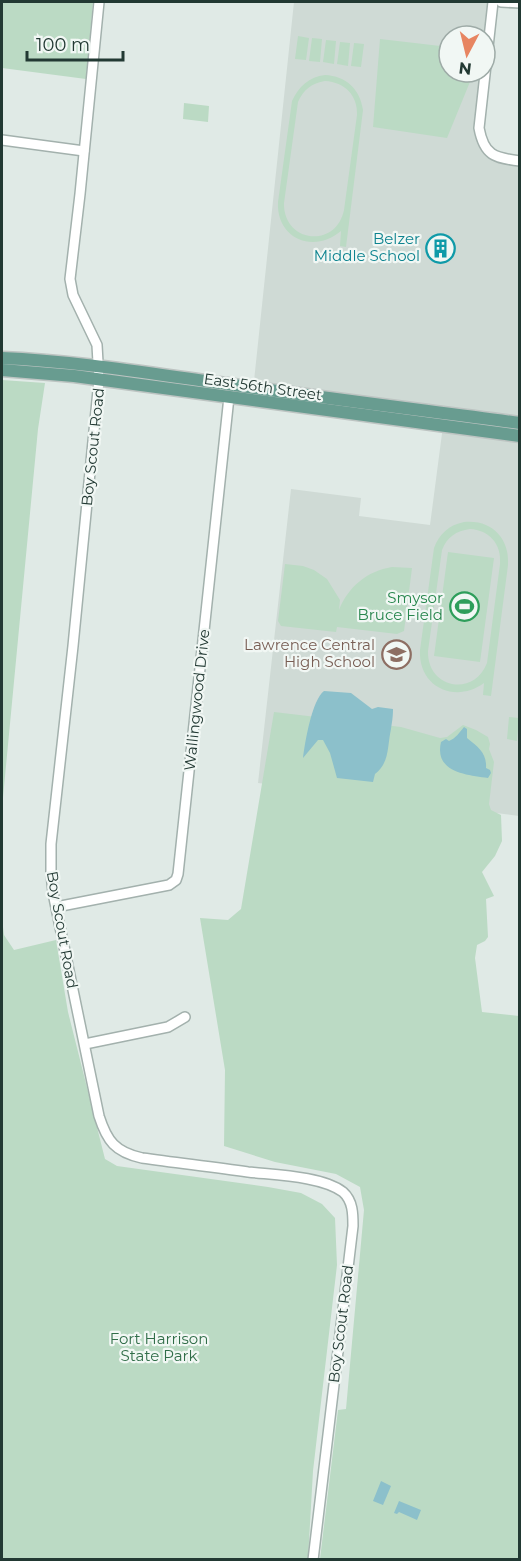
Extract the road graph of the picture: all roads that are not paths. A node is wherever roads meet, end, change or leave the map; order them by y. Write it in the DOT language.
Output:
graph roads {
  1 [pos="99,2"];
  2 [pos="493,2"];
  3 [pos="501,2"];
  4 [pos="519,3"];
  5 [pos="2,140"];
  6 [pos="84,151"];
  7 [pos="519,161"];
  8 [pos="2,358"];
  9 [pos="2,370"];
  10 [pos="99,374"];
  11 [pos="229,397"];
  12 [pos="329,404"];
  13 [pos="519,423"];
  14 [pos="519,436"];
  15 [pos="56,907"];
  16 [pos="185,1017"];
  17 [pos="85,1044"];
  18 [pos="314,1560"];
  1 -- 6 [label="street, Boy Scout Road"];
  2 -- 7 [label="street"];
  3 -- 4 [label="street"];
  5 -- 6 [label="street"];
  6 -- 10 [label="street, Boy Scout Road"];
  8 -- 10 [label="main road, East 56th Street"];
  9 -- 10 [label="main road, East 56th Street"];
  10 -- 11 [label="main road, East 56th Street"];
  10 -- 12 [label="main road, East 56th Street"];
  10 -- 15 [label="street, Boy Scout Road"];
  11 -- 12 [label="main road, East 56th Street"];
  11 -- 15 [label="street, Wallingwood Drive"];
  12 -- 13 [label="main road, East 56th Street"];
  12 -- 14 [label="main road, East 56th Street"];
  15 -- 17 [label="street, Boy Scout Road"];
  16 -- 17 [label="street"];
  17 -- 18 [label="street, Boy Scout Road"];
}
